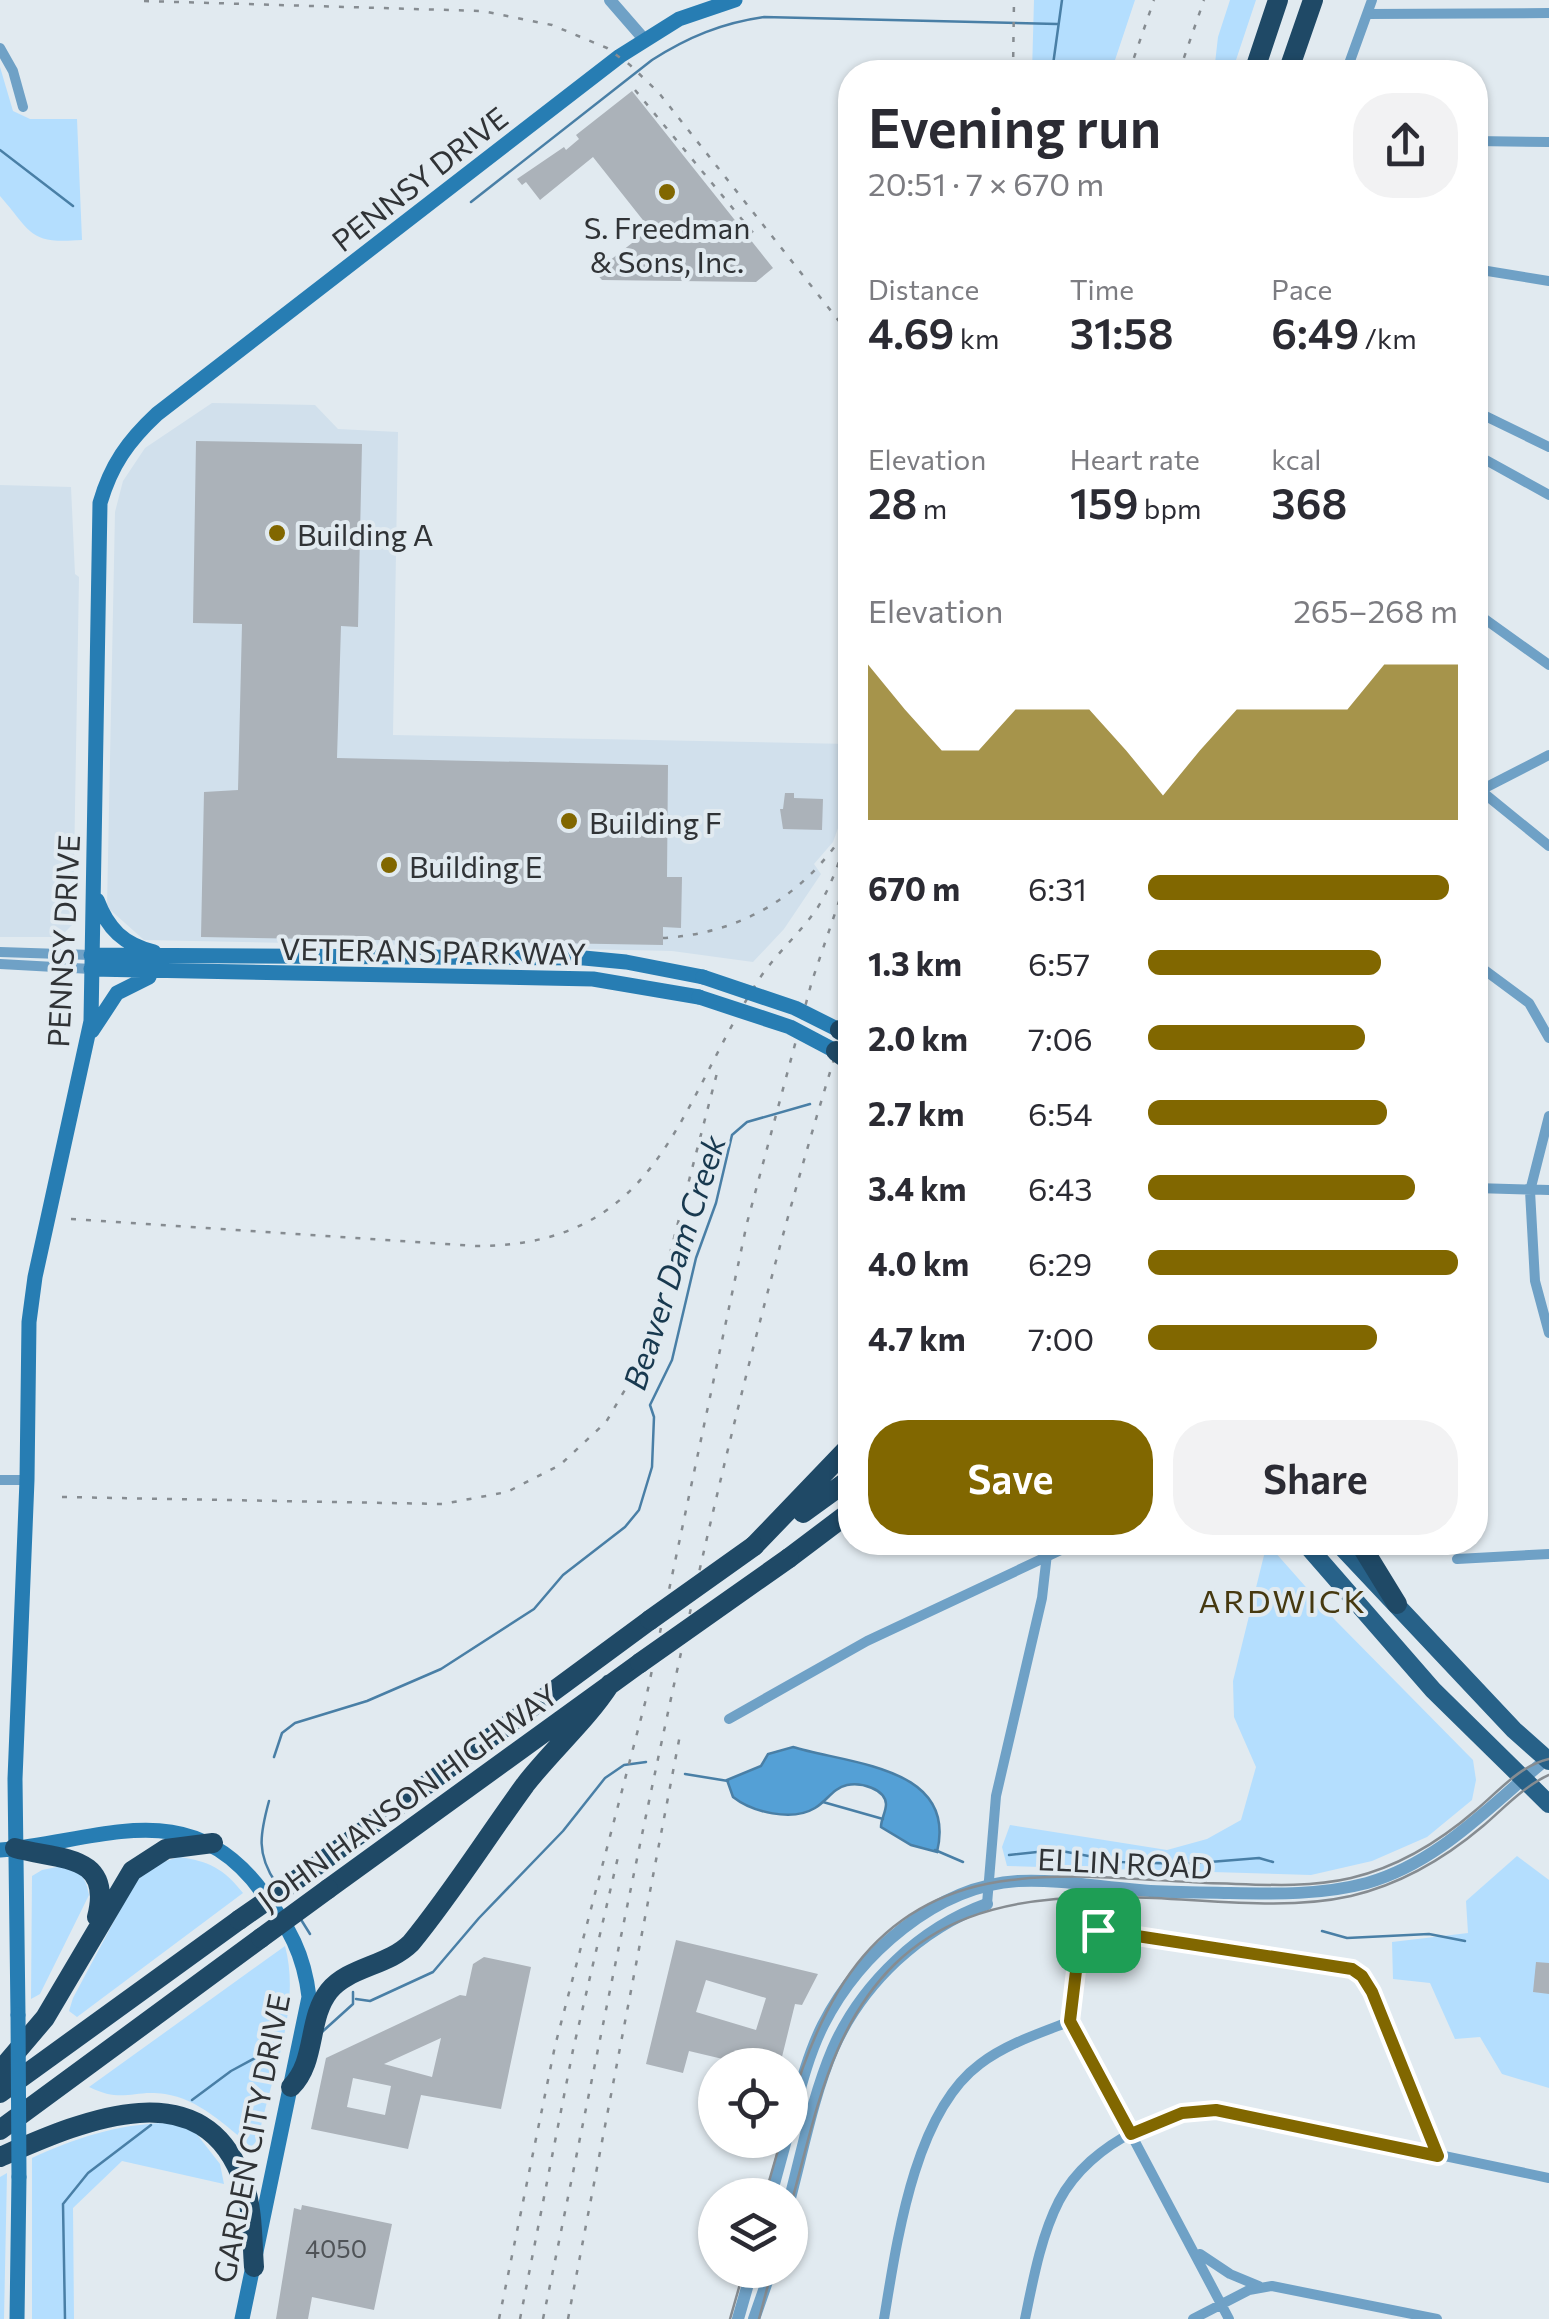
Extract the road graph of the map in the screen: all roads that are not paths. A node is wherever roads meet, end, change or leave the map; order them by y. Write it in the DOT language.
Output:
graph roads {
  1 [pos="610,0"];
  2 [pos="734,0"];
  3 [pos="1278,0"];
  4 [pos="1314,0"];
  5 [pos="1372,0"];
  6 [pos="1549,12"];
  7 [pos="1367,14"];
  8 [pos="643,38"];
  9 [pos="0,48"];
  10 [pos="1258,60"];
  11 [pos="1292,60"];
  12 [pos="1350,60"];
  13 [pos="23,108"];
  14 [pos="1488,142"];
  15 [pos="1549,142"];
  16 [pos="1488,271"];
  17 [pos="1549,280"];
  18 [pos="1488,417"];
  19 [pos="1549,446"];
  20 [pos="1488,461"];
  21 [pos="1549,495"];
  22 [pos="1488,621"];
  23 [pos="1549,666"];
  24 [pos="1549,755"];
  25 [pos="1488,783"];
  26 [pos="1488,798"];
  27 [pos="1549,846"];
  28 [pos="94,892"];
  29 [pos="0,952"];
  30 [pos="197,957"];
  31 [pos="91,962"];
  32 [pos="0,964"];
  33 [pos="169,972"];
  34 [pos="1488,972"];
  35 [pos="90,1035"];
  36 [pos="1549,1038"];
  37 [pos="838,1040"];
  38 [pos="838,1042"];
  39 [pos="1549,1116"];
  40 [pos="1488,1189"];
  41 [pos="1549,1190"];
  42 [pos="1530,1191"];
  43 [pos="1548,1318"];
  44 [pos="1549,1333"];
  45 [pos="838,1458"];
  46 [pos="0,1480"];
  47 [pos="27,1480"];
  48 [pos="838,1487"];
  49 [pos="838,1521"];
  50 [pos="838,1536"];
  51 [pos="754,1546"];
  52 [pos="1549,1554"];
  53 [pos="1045,1555"];
  54 [pos="1047,1555"];
  55 [pos="1315,1555"];
  56 [pos="1350,1555"];
  57 [pos="1367,1555"];
  58 [pos="789,1558"];
  59 [pos="1456,1559"];
  60 [pos="1397,1604"];
  61 [pos="610,1684"];
  62 [pos="729,1719"];
  63 [pos="1548,1760"];
  64 [pos="1521,1780"];
  65 [pos="1549,1804"];
  66 [pos="212,1843"];
  67 [pos="8,1849"];
  68 [pos="0,1877"];
  69 [pos="988,1886"];
  70 [pos="15,1897"];
  71 [pos="988,1904"];
  72 [pos="92,1934"];
  73 [pos="1070,2021"];
  74 [pos="808,2061"];
  75 [pos="0,2071"];
  76 [pos="291,2087"];
  77 [pos="0,2093"];
  78 [pos="0,2130"];
  79 [pos="1131,2134"];
  80 [pos="1438,2156"];
  81 [pos="0,2157"];
  82 [pos="796,2178"];
  83 [pos="1549,2178"];
  84 [pos="1194,2249"];
  85 [pos="254,2267"];
  86 [pos="1260,2286"];
  87 [pos="747,2288"];
  88 [pos="764,2288"];
  89 [pos="1222,2304"];
  90 [pos="17,2319"];
  91 [pos="242,2319"];
  92 [pos="738,2319"];
  93 [pos="754,2319"];
  94 [pos="884,2319"];
  95 [pos="1025,2319"];
  96 [pos="1193,2319"];
  97 [pos="1229,2319"];
  98 [pos="1437,2319"];
  1 -- 8 [label="street"];
  2 -- 8 [label="main road, PENNSY DRIVE"];
  3 -- 10 [label="highway"];
  4 -- 11 [label="highway"];
  5 -- 7 [label="street"];
  6 -- 7 [label="street"];
  7 -- 12 [label="street"];
  8 -- 28 [label="main road, PENNSY DRIVE"];
  9 -- 13 [label="street"];
  14 -- 15 [label="street"];
  16 -- 17 [label="street"];
  18 -- 19 [label="street"];
  20 -- 21 [label="street"];
  22 -- 23 [label="street"];
  24 -- 25 [label="street"];
  26 -- 27 [label="street"];
  28 -- 30 [label="main road"];
  28 -- 31 [label="main road, PENNSY DRIVE"];
  29 -- 31 [label="street, VETERANS PARKWAY"];
  30 -- 31 [label="main road, VETERANS PARKWAY"];
  30 -- 37 [label="main road, VETERANS PARKWAY, bridge"];
  31 -- 32 [label="street, VETERANS PARKWAY"];
  31 -- 33 [label="main road, VETERANS PARKWAY"];
  31 -- 35 [label="main road, PENNSY DRIVE"];
  33 -- 35 [label="main road"];
  33 -- 38 [label="main road, VETERANS PARKWAY, bridge"];
  34 -- 36 [label="street"];
  35 -- 47 [label="main road, PENNSY DRIVE"];
  39 -- 42 [label="street"];
  40 -- 42 [label="street"];
  41 -- 42 [label="street"];
  42 -- 43 [label="street"];
  43 -- 44 [label="street"];
  45 -- 51 [label="highway"];
  46 -- 47 [label="street"];
  47 -- 67 [label="main road, PENNSY DRIVE"];
  48 -- 51 [label="highway, JOHN HANSON HIGHWAY"];
  49 -- 58 [label="highway, JOHN HANSON HIGHWAY"];
  50 -- 58 [label="highway"];
  51 -- 77 [label="highway, JOHN HANSON HIGHWAY, bridge"];
  52 -- 59 [label="street"];
  53 -- 62 [label="street"];
  54 -- 69 [label="street"];
  55 -- 64 [label="main road"];
  56 -- 60 [label="main road"];
  57 -- 60 [label="highway"];
  58 -- 61 [label="highway, JOHN HANSON HIGHWAY, bridge"];
  60 -- 63 [label="main road"];
  61 -- 76 [label="highway"];
  61 -- 78 [label="highway, JOHN HANSON HIGHWAY, bridge"];
  63 -- 64 [label="street, ELLIN ROAD"];
  64 -- 65 [label="main road"];
  64 -- 69 [label="street, ELLIN ROAD"];
  66 -- 67 [label="main road"];
  66 -- 72 [label="highway"];
  66 -- 76 [label="main road, GARDEN CITY DRIVE"];
  67 -- 70 [label="main road, PENNSY DRIVE"];
  67 -- 72 [label="highway"];
  68 -- 70 [label="main road"];
  69 -- 71 [label="street"];
  69 -- 74 [label="street, ELLIN ROAD"];
  70 -- 90 [label="main road, PENNSY DRIVE, bridge"];
  71 -- 82 [label="street"];
  72 -- 75 [label="highway"];
  73 -- 79 [label="street"];
  73 -- 80 [label="street"];
  73 -- 94 [label="street"];
  76 -- 85 [label="main road, GARDEN CITY DRIVE"];
  79 -- 80 [label="street"];
  79 -- 84 [label="street"];
  79 -- 95 [label="street"];
  80 -- 83 [label="street"];
  81 -- 85 [label="highway"];
  84 -- 86 [label="street"];
  84 -- 89 [label="street"];
  85 -- 91 [label="main road, GARDEN CITY DRIVE"];
  86 -- 89 [label="street"];
  86 -- 98 [label="street"];
  87 -- 92 [label="street"];
  88 -- 93 [label="street"];
  89 -- 96 [label="street"];
  89 -- 97 [label="street"];
}
